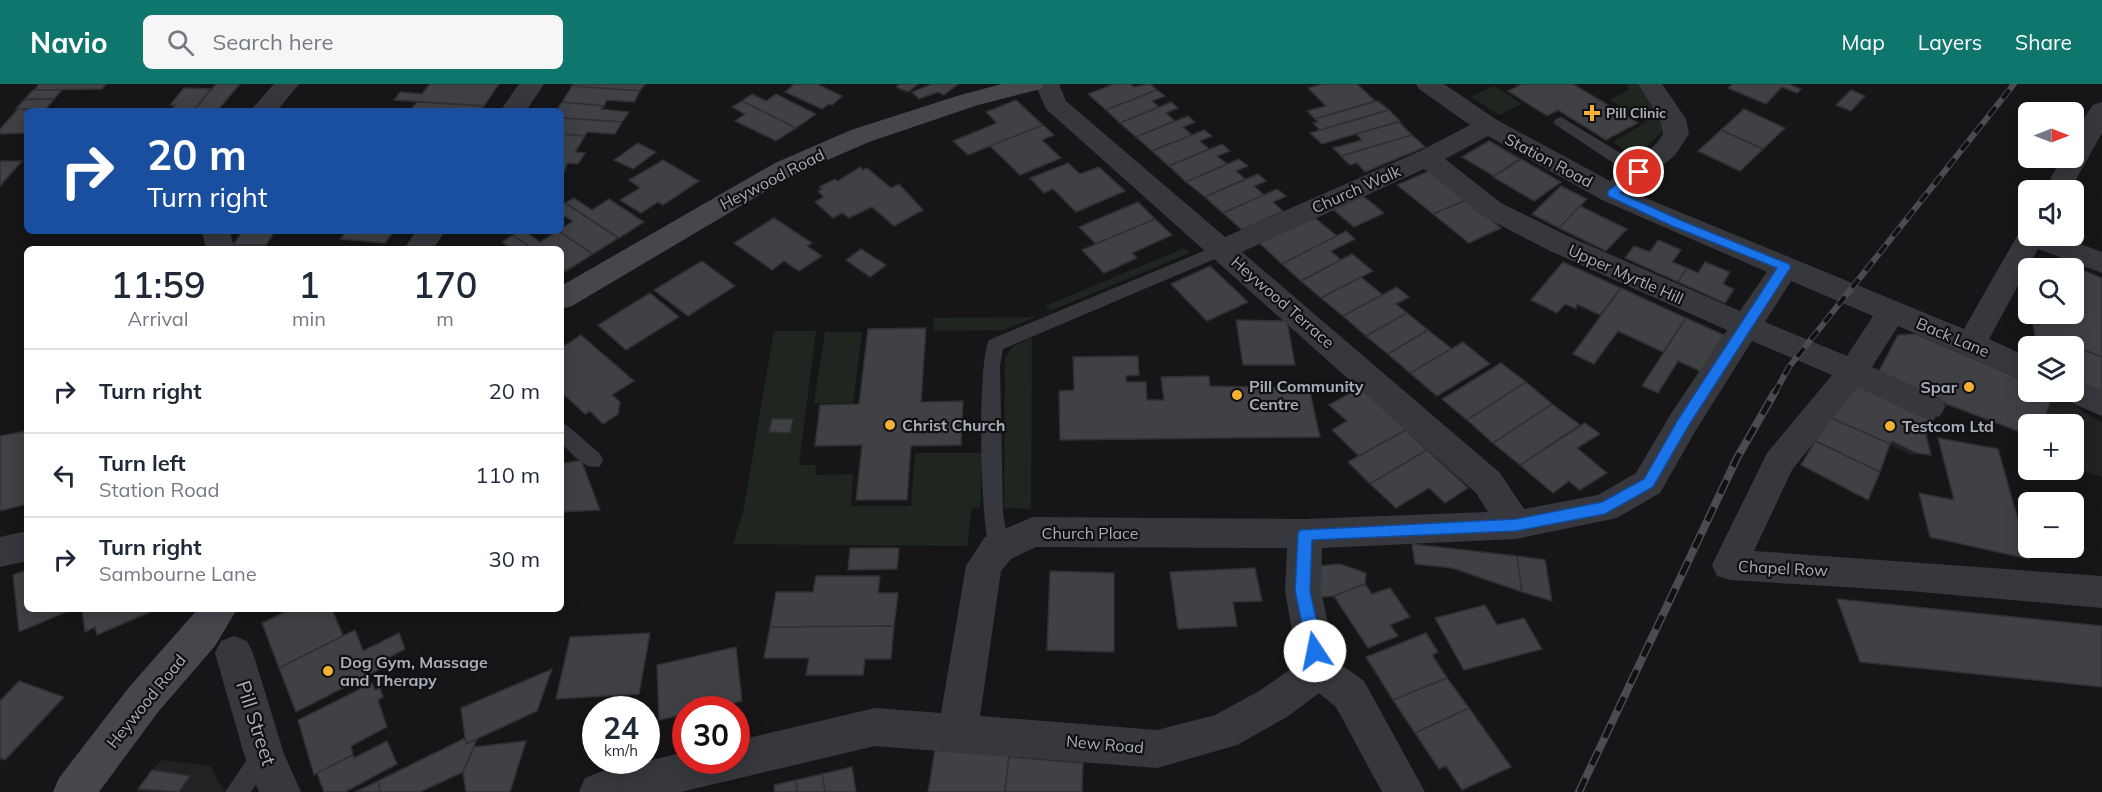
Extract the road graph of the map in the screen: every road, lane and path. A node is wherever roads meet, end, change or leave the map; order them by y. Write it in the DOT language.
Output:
graph roads {
  1 [pos="287,84"];
  2 [pos="532,84"];
  3 [pos="1032,84"];
  4 [pos="1047,84"];
  5 [pos="1428,84"];
  6 [pos="1650,84"];
  7 [pos="266,108"];
  8 [pos="515,108"];
  9 [pos="2102,110"];
  10 [pos="1561,122"];
  11 [pos="1488,126"];
  12 [pos="1427,158"];
  13 [pos="1639,172"];
  14 [pos="2063,180"];
  15 [pos="1612,194"];
  16 [pos="2026,246"];
  17 [pos="2058,246"];
  18 [pos="1223,249"];
  19 [pos="2102,263"];
  20 [pos="1796,271"];
  21 [pos="564,297"];
  22 [pos="1885,308"];
  23 [pos="1755,329"];
  24 [pos="1971,344"];
  25 [pos="2018,365"];
  26 [pos="1846,368"];
  27 [pos="2084,396"];
  28 [pos="2102,404"];
  29 [pos="1929,407"];
  30 [pos="564,434"];
  31 [pos="593,460"];
  32 [pos="1516,525"];
  33 [pos="1305,534"];
  34 [pos="24,547"];
  35 [pos="998,548"];
  36 [pos="0,552"];
  37 [pos="2102,592"];
  38 [pos="217,612"];
  39 [pos="234,653"];
  40 [pos="1319,671"];
  41 [pos="958,733"];
  42 [pos="264,754"];
  43 [pos="750,757"];
  44 [pos="676,774"];
  45 [pos="74,792"];
  46 [pos="237,792"];
  47 [pos="280,792"];
  48 [pos="600,792"];
  49 [pos="1404,792"];
  1 -- 7 [label="street"];
  2 -- 8 [label="street"];
  3 -- 21 [label="street, Heywood Road"];
  4 -- 18 [label="street, Heywood Terrace"];
  5 -- 11 [label="street, Station Road"];
  6 -- 13 [label="street"];
  9 -- 14 [label="street"];
  10 -- 13 [label="lane"];
  11 -- 12 [label="street, Church Walk"];
  11 -- 15 [label="street, Station Road"];
  12 -- 18 [label="street, Church Walk"];
  12 -- 23 [label="street, Upper Myrtle Hill"];
  13 -- 15 [label="street"];
  15 -- 20 [label="street, Station Road"];
  16 -- 24 [label="street"];
  17 -- 19 [label="street"];
  18 -- 32 [label="street, Heywood Terrace"];
  18 -- 35 [label="lane"];
  20 -- 22 [label="street, Station Road"];
  20 -- 23 [label="street, Church Place"];
  22 -- 24 [label="street, Back Lane"];
  22 -- 26 [label="street, Chapel Row"];
  23 -- 26 [label="street, Upper Myrtle Hill"];
  23 -- 32 [label="street, Church Place"];
  24 -- 25 [label="street, Back Lane"];
  26 -- 29 [label="street, Upper Myrtle Hill"];
  26 -- 37 [label="street, Chapel Row"];
  27 -- 28 [label="street"];
  30 -- 31 [label="lane"];
  32 -- 33 [label="street, Church Place"];
  33 -- 35 [label="street, Church Place"];
  33 -- 40 [label="street"];
  34 -- 36 [label="street"];
  35 -- 41 [label="street"];
  38 -- 45 [label="street, Heywood Road"];
  39 -- 42 [label="street, Pill Street"];
  40 -- 41 [label="street, New Road"];
  40 -- 49 [label="street"];
  41 -- 43 [label="street, New Road"];
  42 -- 46 [label="lane"];
  42 -- 47 [label="street, Pill Street"];
  44 -- 48 [label="street, New Road"];
}
